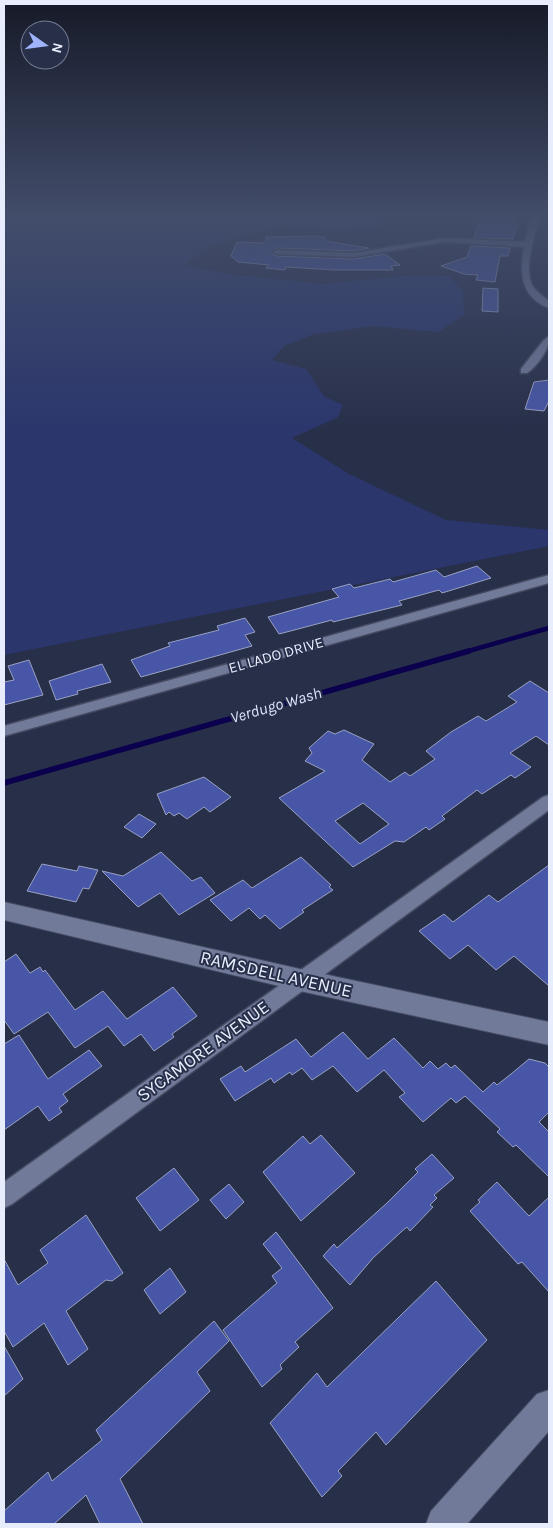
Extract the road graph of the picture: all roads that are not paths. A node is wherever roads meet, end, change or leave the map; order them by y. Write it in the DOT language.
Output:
graph roads {
  1 [pos="530,288"];
  2 [pos="549,305"];
  3 [pos="549,339"];
  4 [pos="524,371"];
  5 [pos="549,579"];
  6 [pos="4,732"];
  7 [pos="549,801"];
  8 [pos="4,911"];
  9 [pos="300,980"];
  10 [pos="549,1034"];
  11 [pos="4,1196"];
  12 [pos="549,1406"];
  13 [pos="444,1524"];
  1 -- 2 [label="street"];
  3 -- 4 [label="street"];
  5 -- 6 [label="street, EL LADO DRIVE"];
  7 -- 9 [label="street, SYCAMORE AVENUE"];
  8 -- 9 [label="street, RAMSDELL AVENUE"];
  9 -- 10 [label="street, RAMSDELL AVENUE"];
  9 -- 11 [label="street, SYCAMORE AVENUE"];
  12 -- 13 [label="street"];
}
